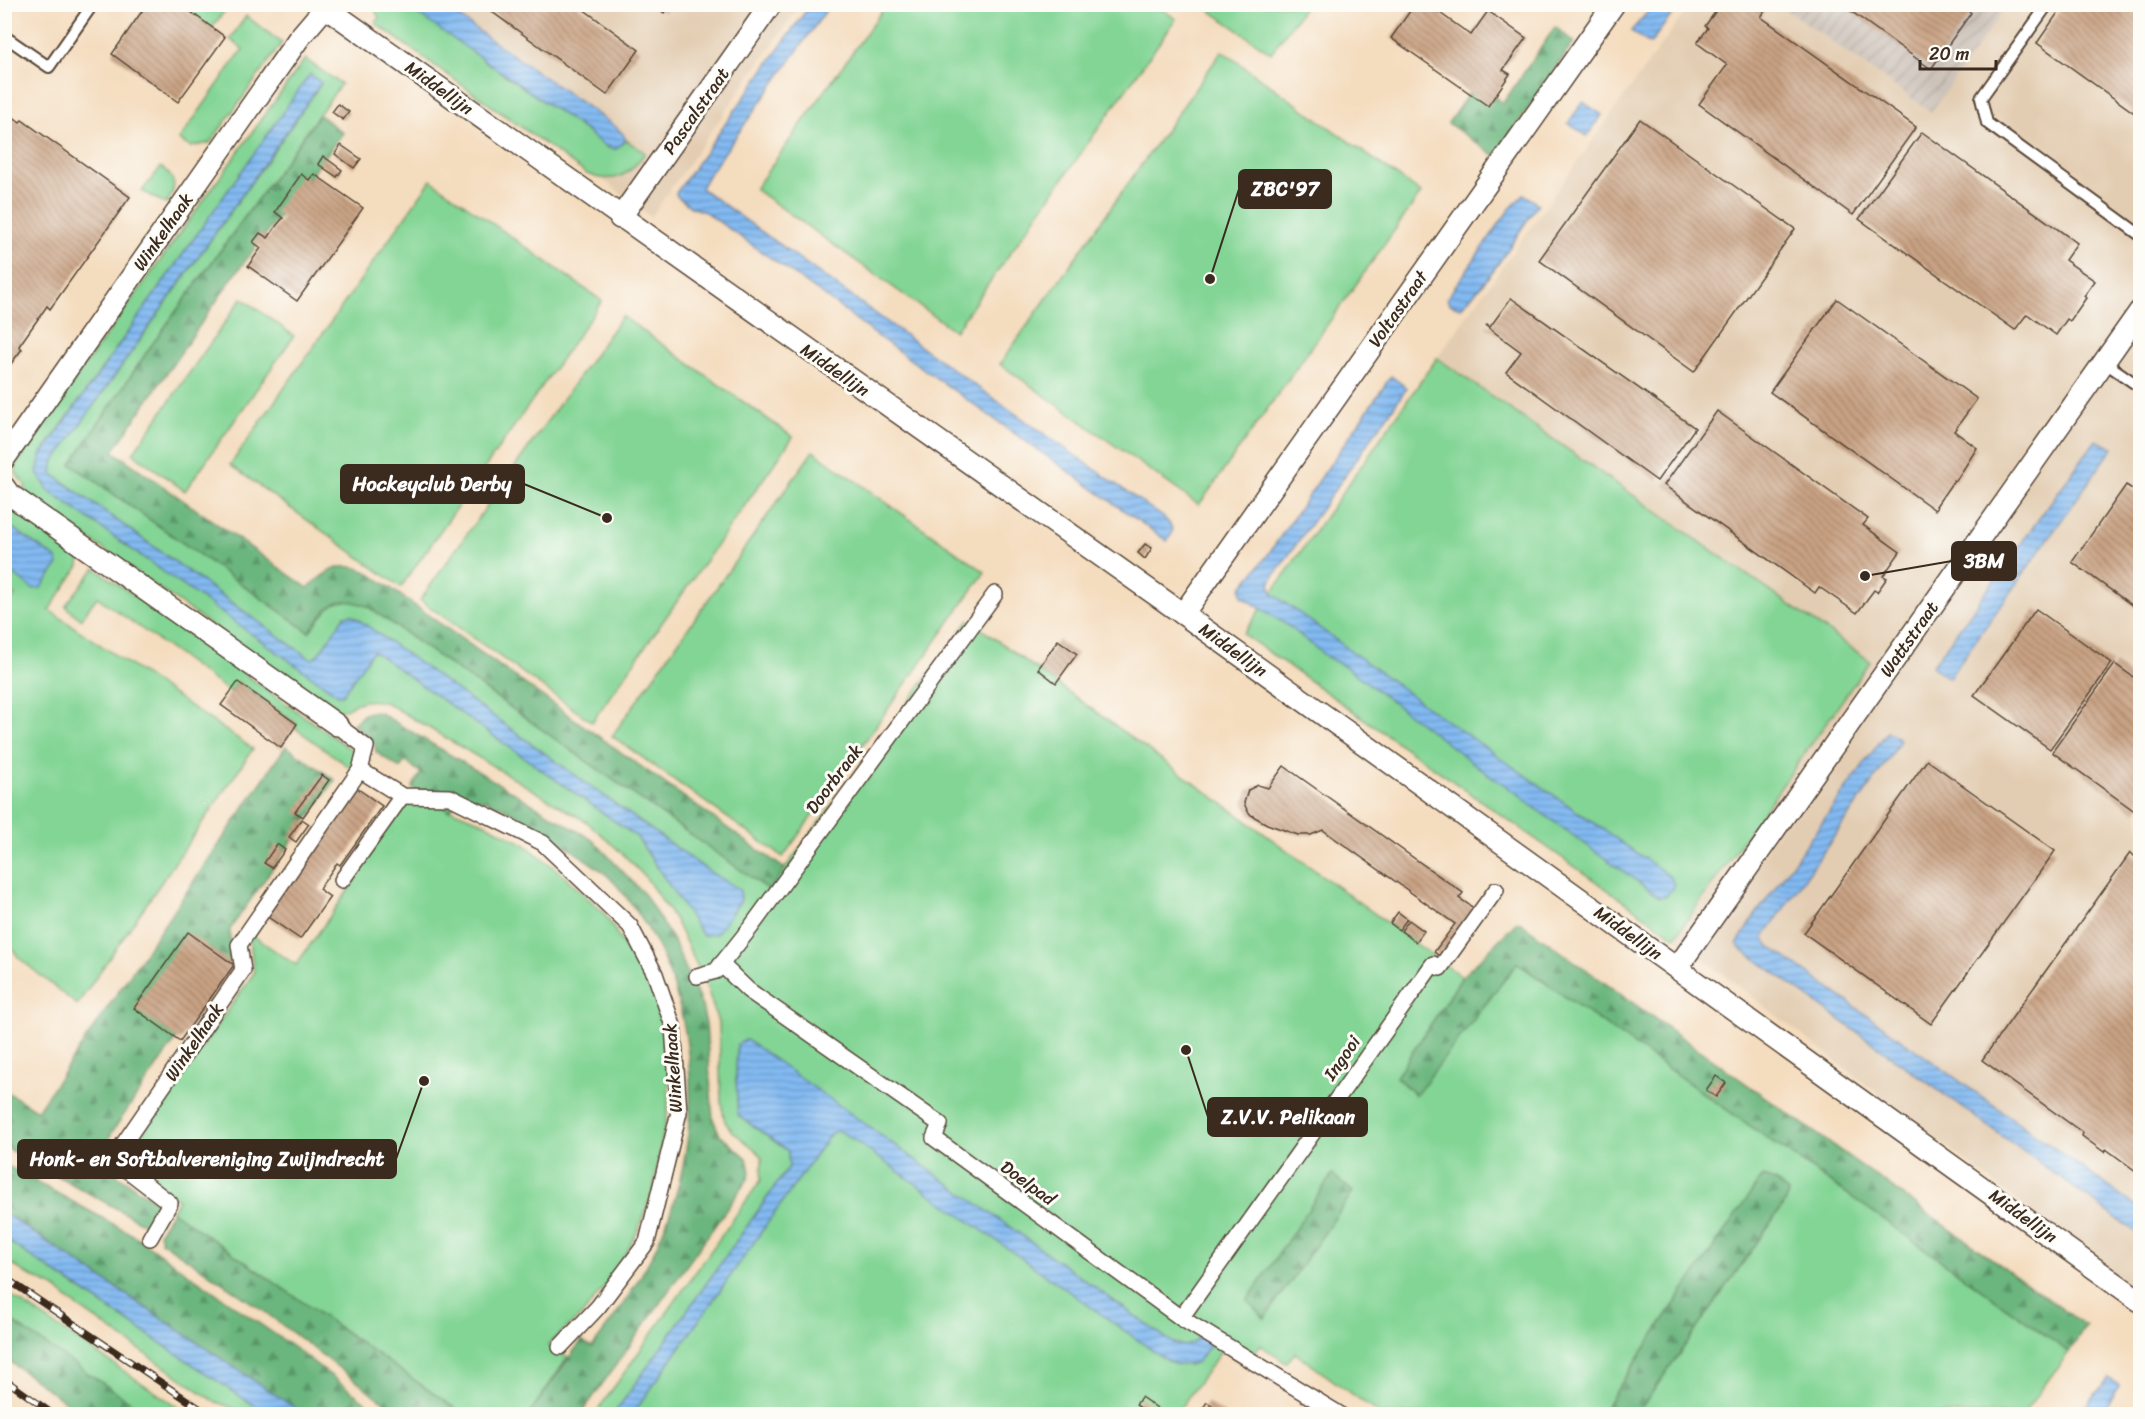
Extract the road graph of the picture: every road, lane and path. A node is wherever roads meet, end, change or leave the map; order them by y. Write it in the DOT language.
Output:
graph roads {
  1 [pos="771,4"];
  2 [pos="1614,4"];
  3 [pos="2048,4"];
  4 [pos="89,6"];
  5 [pos="325,6"];
  6 [pos="4,36"];
  7 [pos="620,218"];
  8 [pos="2140,235"];
  9 [pos="2140,310"];
  10 [pos="2104,362"];
  11 [pos="2140,387"];
  12 [pos="4,459"];
  13 [pos="4,487"];
  14 [pos="995,594"];
  15 [pos="1183,614"];
  16 [pos="337,725"];
  17 [pos="360,770"];
  18 [pos="402,796"];
  19 [pos="342,880"];
  20 [pos="1496,890"];
  21 [pos="722,964"];
  22 [pos="1677,968"];
  23 [pos="697,976"];
  24 [pos="150,1238"];
  25 [pos="2140,1301"];
  26 [pos="1181,1318"];
  27 [pos="560,1347"];
  28 [pos="1339,1414"];
  1 -- 7 [label="street, Pascalstraat"];
  2 -- 15 [label="street, Voltastraat"];
  3 -- 8 [label="lane"];
  4 -- 6 [label="lane"];
  5 -- 7 [label="street, Middellijn"];
  5 -- 12 [label="street, Winkelhaak"];
  7 -- 15 [label="street, Middellijn"];
  9 -- 10 [label="street, Wattstraat"];
  10 -- 11 [label="lane"];
  10 -- 22 [label="street, Wattstraat"];
  13 -- 16 [label="street"];
  14 -- 21 [label="street, Doorbraak"];
  15 -- 22 [label="street, Middellijn"];
  16 -- 17 [label="street"];
  17 -- 18 [label="street"];
  17 -- 24 [label="street, Winkelhaak"];
  18 -- 19 [label="street"];
  18 -- 27 [label="street, Winkelhaak"];
  20 -- 26 [label="street, Ingooi"];
  21 -- 23 [label="street, Doorbraak"];
  21 -- 26 [label="street, Doelpad"];
  22 -- 25 [label="street, Middellijn"];
  26 -- 28 [label="street, Doelpad"];
}
